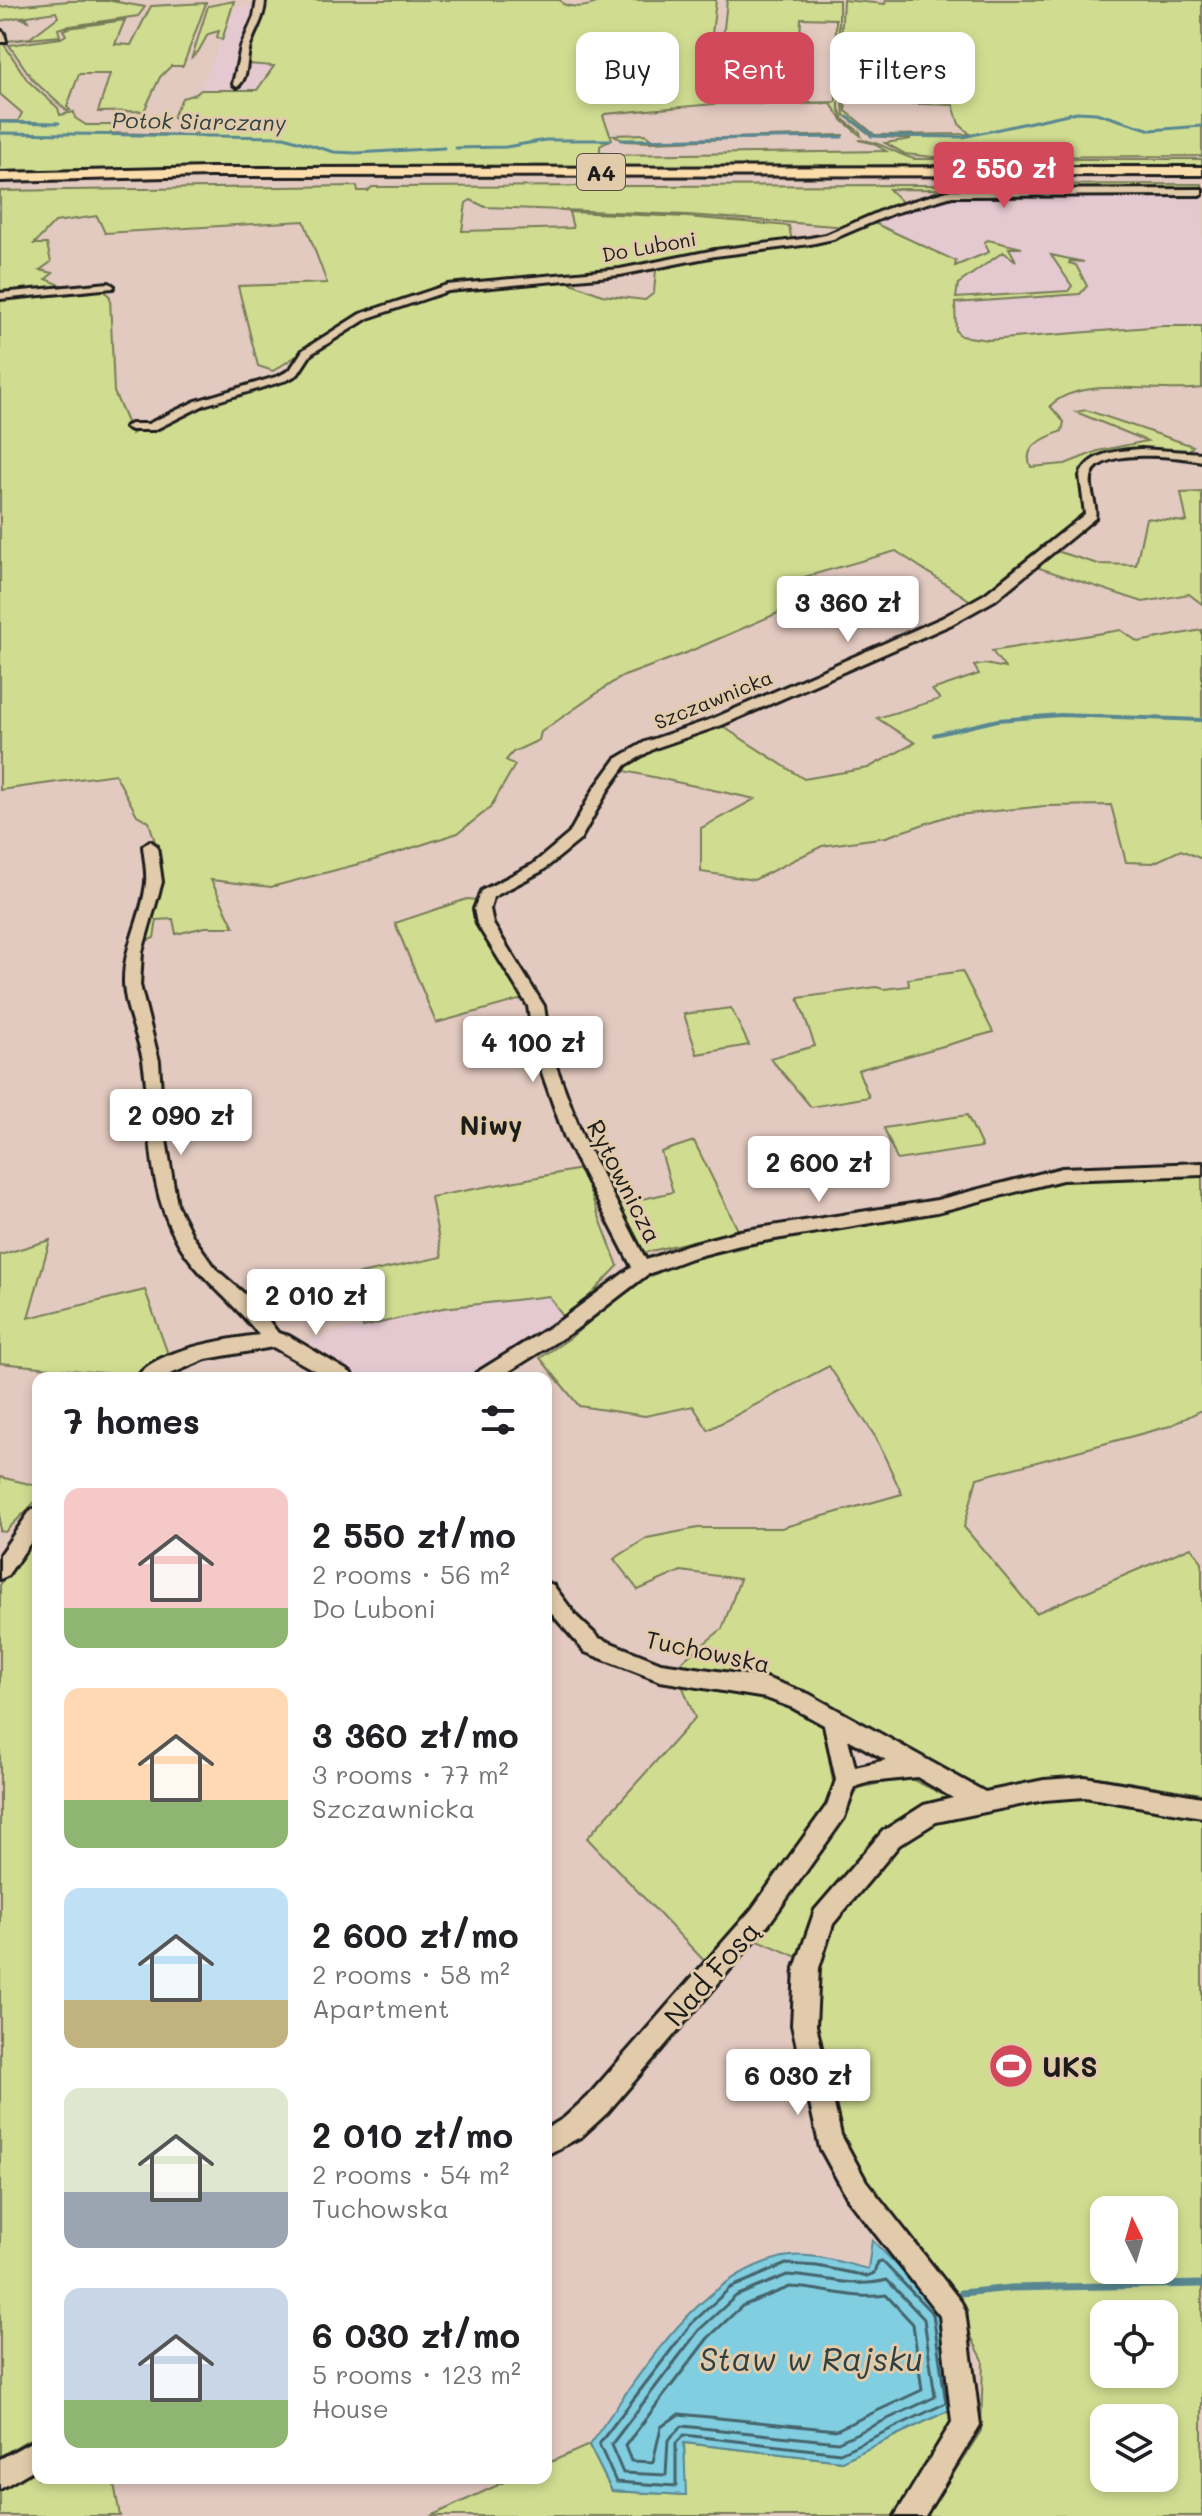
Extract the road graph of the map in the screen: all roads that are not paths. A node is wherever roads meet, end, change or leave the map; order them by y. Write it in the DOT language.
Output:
graph roads {
  1 [pos="261,0"];
  2 [pos="237,84"];
  3 [pos="1202,171"];
  4 [pos="0,177"];
  5 [pos="1202,179"];
  6 [pos="0,185"];
  7 [pos="1202,192"];
  8 [pos="109,286"];
  9 [pos="0,296"];
  10 [pos="131,427"];
  11 [pos="1202,457"];
  12 [pos="150,846"];
  13 [pos="486,894"];
  14 [pos="1202,1169"];
  15 [pos="642,1269"];
  16 [pos="273,1340"];
  17 [pos="154,1372"];
  18 [pos="334,1372"];
  19 [pos="493,1372"];
  20 [pos="32,1525"];
  21 [pos="0,1570"];
  22 [pos="552,1599"];
  23 [pos="833,1719"];
  24 [pos="918,1767"];
  25 [pos="847,1780"];
  26 [pos="983,1803"];
  27 [pos="1202,1807"];
  28 [pos="552,2139"];
  29 [pos="32,2456"];
  30 [pos="0,2475"];
  31 [pos="909,2516"];
  1 -- 2 [label="street"];
  3 -- 4 [label="highway, A4"];
  5 -- 6 [label="highway, A4"];
  7 -- 10 [label="street, Do Luboni"];
  8 -- 9 [label="street"];
  11 -- 13 [label="street, Szczawnicka"];
  12 -- 16 [label="street"];
  13 -- 15 [label="street, Rytownicza"];
  14 -- 15 [label="street"];
  15 -- 19 [label="street"];
  16 -- 17 [label="street"];
  16 -- 18 [label="street"];
  20 -- 21 [label="street"];
  22 -- 23 [label="street, Tuchowska"];
  23 -- 24 [label="street"];
  23 -- 25 [label="street"];
  24 -- 25 [label="street"];
  24 -- 26 [label="street"];
  25 -- 28 [label="street, Nad Fosą"];
  26 -- 27 [label="street"];
  26 -- 31 [label="street"];
  29 -- 30 [label="street"];
}
